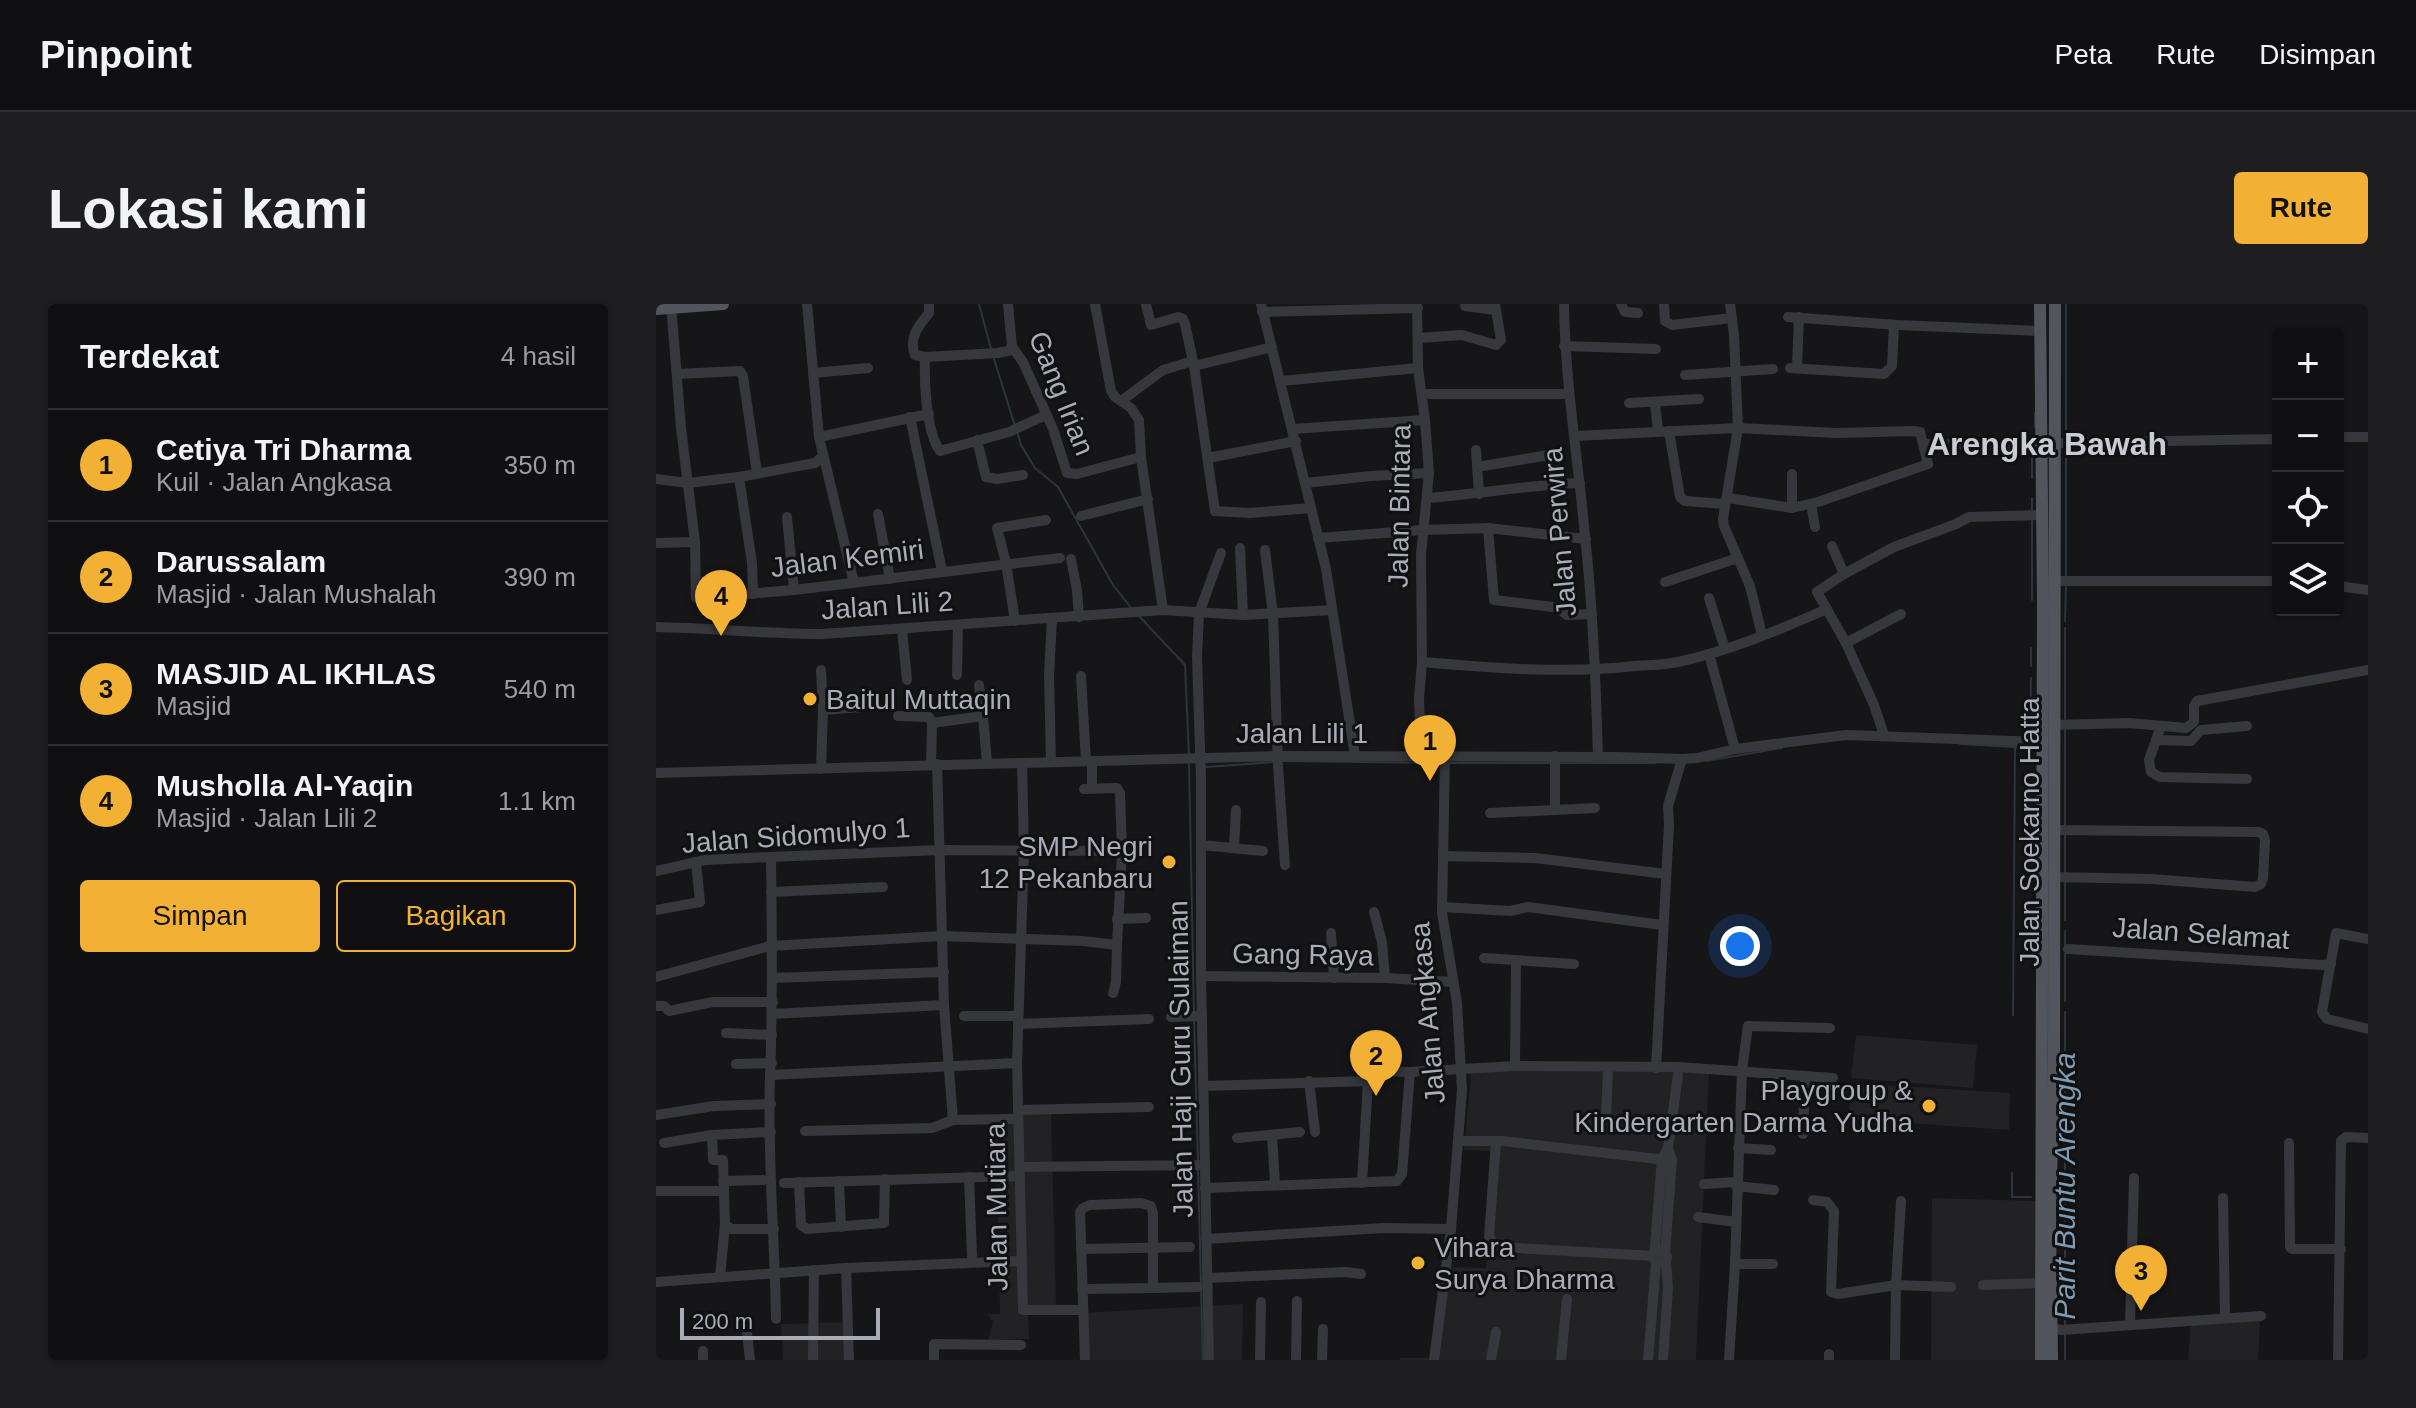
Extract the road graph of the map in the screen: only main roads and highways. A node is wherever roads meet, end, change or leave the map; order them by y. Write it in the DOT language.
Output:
graph roads {
  1 [pos="723,304"];
  2 [pos="2040,304"];
  3 [pos="2055,304"];
  4 [pos="670,306"];
  5 [pos="656,309"];
  6 [pos="2047,908"];
  7 [pos="2041,1360"];
  8 [pos="2052,1360"];
  1 -- 4 [label="main road"];
  2 -- 6 [label="main road, Jalan Soekarno Hatta"];
  3 -- 6 [label="main road, Jalan Soekarno Hatta"];
  4 -- 5 [label="main road"];
  6 -- 7 [label="main road, Jalan Soekarno Hatta"];
  6 -- 8 [label="main road, Jalan Soekarno Hatta"];
}
